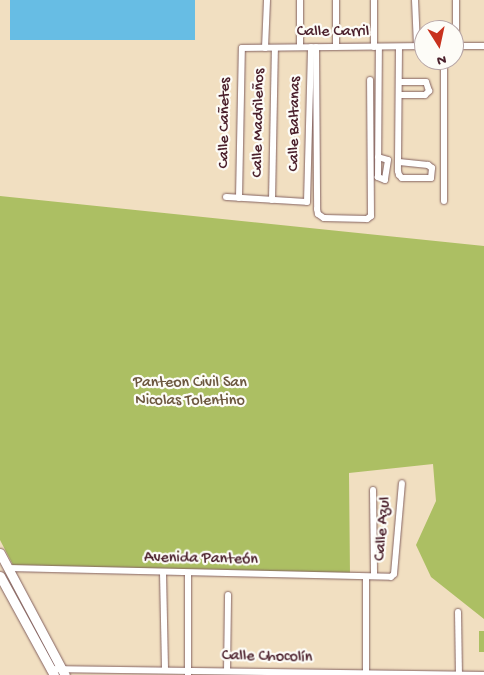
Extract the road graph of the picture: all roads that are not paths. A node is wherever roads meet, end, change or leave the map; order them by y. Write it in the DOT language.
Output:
graph roads {
  1 [pos="267,0"];
  2 [pos="300,0"];
  3 [pos="336,0"];
  4 [pos="374,0"];
  5 [pos="415,0"];
  6 [pos="456,0"];
  7 [pos="417,20"];
  8 [pos="456,20"];
  9 [pos="414,46"];
  10 [pos="464,46"];
  11 [pos="484,46"];
  12 [pos="313,47"];
  13 [pos="336,47"];
  14 [pos="376,47"];
  15 [pos="398,47"];
  16 [pos="242,48"];
  17 [pos="266,48"];
  18 [pos="275,48"];
  19 [pos="300,48"];
  20 [pos="444,70"];
  21 [pos="370,80"];
  22 [pos="399,82"];
  23 [pos="399,95"];
  24 [pos="378,157"];
  25 [pos="399,162"];
  26 [pos="226,197"];
  27 [pos="239,198"];
  28 [pos="272,200"];
  29 [pos="444,201"];
  30 [pos="402,483"];
  31 [pos="373,490"];
  32 [pos="0,553"];
  33 [pos="8,568"];
  34 [pos="163,573"];
  35 [pos="188,574"];
  36 [pos="0,576"];
  37 [pos="374,576"];
  38 [pos="393,576"];
  39 [pos="366,577"];
  40 [pos="228,596"];
  41 [pos="458,612"];
  42 [pos="166,669"];
  43 [pos="227,671"];
  44 [pos="52,672"];
  45 [pos="63,672"];
  46 [pos="143,672"];
  47 [pos="188,672"];
  48 [pos="258,673"];
  49 [pos="302,674"];
  50 [pos="335,674"];
  51 [pos="369,674"];
  52 [pos="404,674"];
  53 [pos="441,674"];
  54 [pos="459,674"];
  55 [pos="477,675"];
  56 [pos="484,675"];
  1 -- 17 [label="street"];
  2 -- 19 [label="street"];
  3 -- 13 [label="street"];
  4 -- 14 [label="street"];
  5 -- 7 [label="street"];
  6 -- 8 [label="street"];
  9 -- 15 [label="street, Calle Carril"];
  10 -- 11 [label="street"];
  12 -- 13 [label="street, Calle Carril"];
  12 -- 19 [label="street, Calle Carril"];
  12 -- 21 [label="street"];
  12 -- 28 [label="street, Calle Baltanas"];
  13 -- 14 [label="street, Calle Carril"];
  14 -- 15 [label="street, Calle Carril"];
  14 -- 24 [label="street"];
  15 -- 22 [label="street"];
  16 -- 17 [label="street, Calle Carril"];
  16 -- 27 [label="street, Calle Cañetes"];
  17 -- 18 [label="street, Calle Carril"];
  18 -- 19 [label="street, Calle Carril"];
  18 -- 28 [label="street, Calle Madrileños"];
  20 -- 29 [label="street"];
  22 -- 23 [label="street"];
  22 -- 23 [label="street"];
  23 -- 25 [label="street"];
  25 -- 25 [label="street"];
  26 -- 27 [label="street"];
  27 -- 28 [label="street"];
  30 -- 38 [label="street, Calle Azul"];
  31 -- 37 [label="street"];
  32 -- 33 [label="main road"];
  33 -- 34 [label="street, Avenida Panteón"];
  33 -- 45 [label="main road"];
  34 -- 35 [label="street, Avenida Panteón"];
  34 -- 42 [label="street"];
  35 -- 39 [label="street, Avenida Panteón"];
  35 -- 47 [label="street"];
  36 -- 44 [label="main road"];
  37 -- 38 [label="street, Avenida Panteón"];
  37 -- 39 [label="street, Avenida Panteón"];
  39 -- 51 [label="street"];
  40 -- 43 [label="street"];
  41 -- 54 [label="street"];
  42 -- 46 [label="street, Calle Chocolín"];
  42 -- 47 [label="street, Calle Chocolín"];
  43 -- 47 [label="street, Calle Chocolín"];
  43 -- 48 [label="street, Calle Chocolín"];
  44 -- 45 [label="street, Calle Chocolín"];
  45 -- 46 [label="street, Calle Chocolín"];
  48 -- 49 [label="street, Calle Chocolín"];
  49 -- 50 [label="street, Calle Chocolín"];
  50 -- 51 [label="street, Calle Chocolín"];
  51 -- 52 [label="street, Calle Chocolín"];
  52 -- 53 [label="street, Calle Chocolín"];
  53 -- 54 [label="street, Calle Chocolín"];
  54 -- 55 [label="street, Calle Chocolín"];
  55 -- 56 [label="street, Calle Chocolín"];
}
